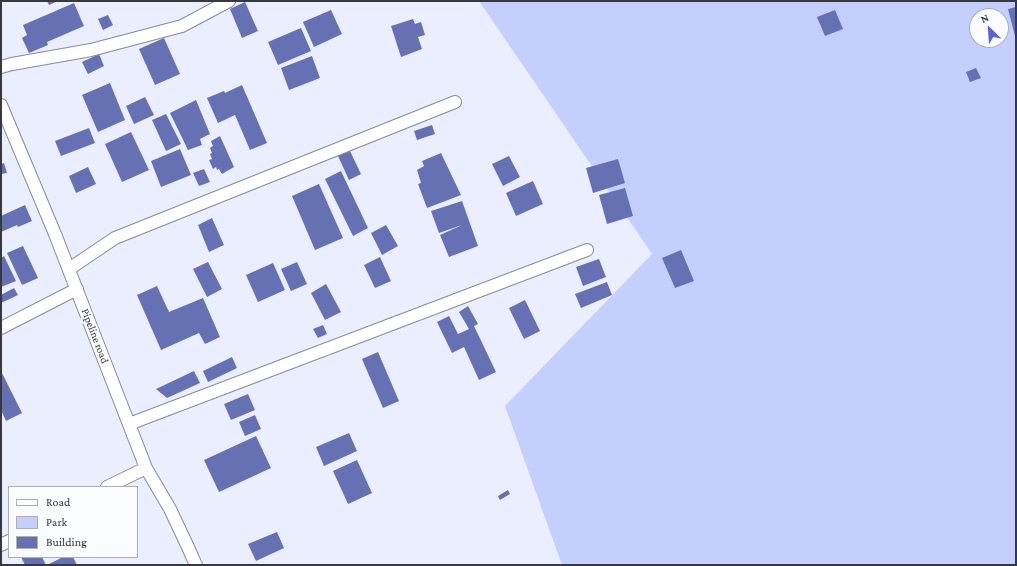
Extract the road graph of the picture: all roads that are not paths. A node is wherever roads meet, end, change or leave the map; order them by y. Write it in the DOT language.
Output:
graph roads {
  1 [pos="228,1"];
  2 [pos="1,67"];
  3 [pos="455,102"];
  4 [pos="1,105"];
  5 [pos="587,250"];
  6 [pos="69,270"];
  7 [pos="77,289"];
  8 [pos="1,328"];
  9 [pos="129,424"];
  10 [pos="146,468"];
  11 [pos="109,486"];
  12 [pos="196,565"];
  1 -- 2 [label="street"];
  3 -- 6 [label="street"];
  4 -- 6 [label="street, Pipeline road"];
  5 -- 9 [label="street"];
  6 -- 7 [label="street, Pipeline road"];
  7 -- 8 [label="street"];
  7 -- 9 [label="street, Pipeline road"];
  9 -- 10 [label="street, Pipeline road"];
  10 -- 11 [label="street"];
  10 -- 12 [label="street, Pipeline road"];
}
